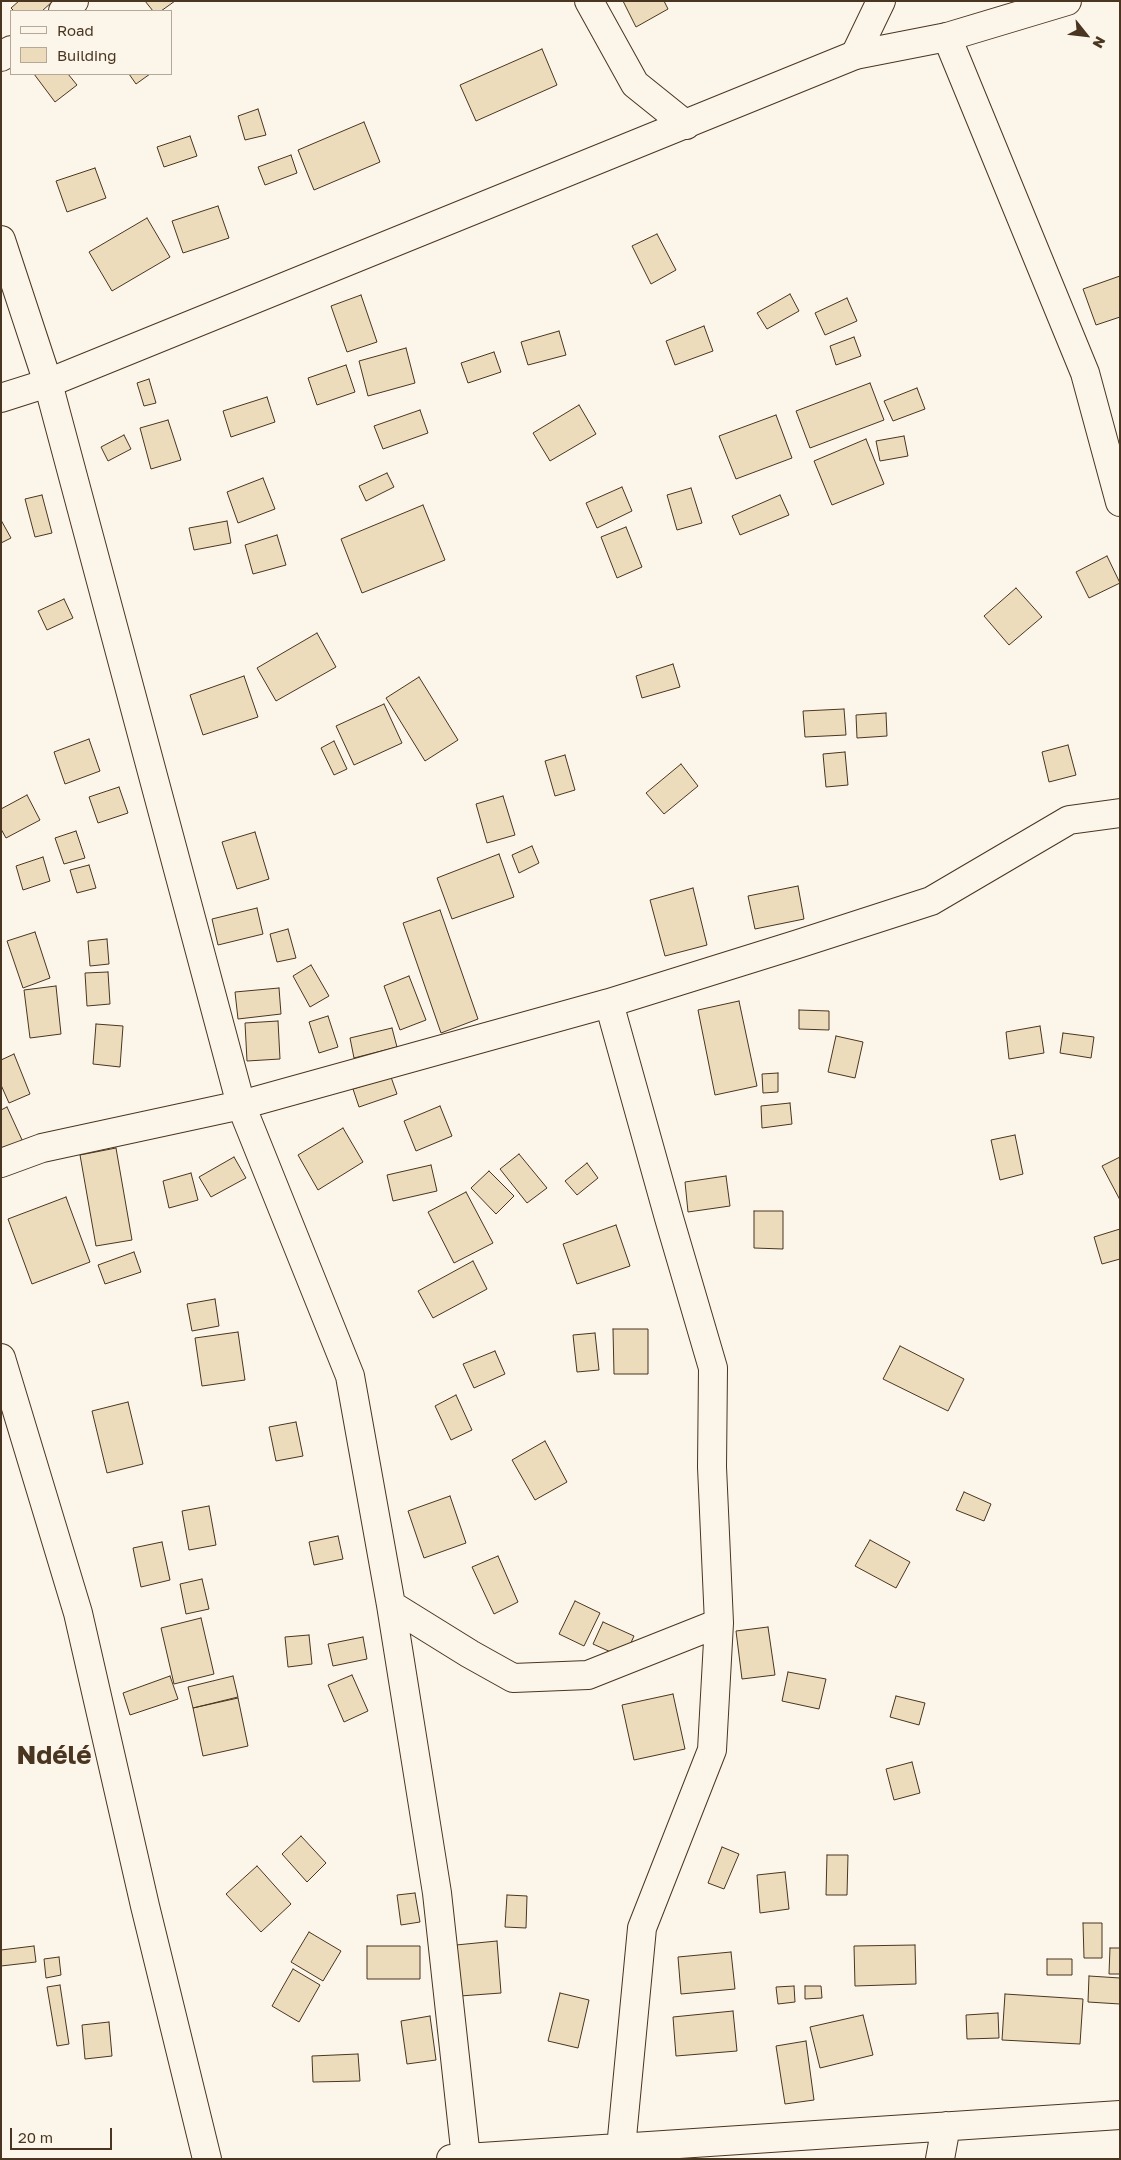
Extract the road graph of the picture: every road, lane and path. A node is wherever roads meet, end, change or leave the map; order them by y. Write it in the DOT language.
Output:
graph roads {
  1 [pos="74,1"];
  2 [pos="589,1"];
  3 [pos="881,1"];
  4 [pos="1067,1"];
  5 [pos="65,10"];
  6 [pos="947,37"];
  7 [pos="855,55"];
  8 [pos="686,125"];
  9 [pos="1,240"];
  10 [pos="48,384"];
  11 [pos="1,398"];
  12 [pos="1120,502"];
  13 [pos="1120,813"];
  14 [pos="610,1002"];
  15 [pos="241,1104"];
  16 [pos="1,1163"];
  17 [pos="1,1358"];
  18 [pos="391,1606"];
  19 [pos="719,1623"];
  20 [pos="1120,2115"];
  21 [pos="946,2126"];
  22 [pos="621,2148"];
  23 [pos="458,2158"];
  24 [pos="207,2159"];
  25 [pos="940,2159"];
  1 -- 5 [label="street"];
  2 -- 8 [label="street"];
  3 -- 7 [label="street"];
  4 -- 6 [label="street"];
  6 -- 7 [label="street"];
  6 -- 12 [label="street"];
  7 -- 8 [label="street"];
  8 -- 10 [label="street"];
  9 -- 10 [label="street"];
  10 -- 11 [label="street"];
  10 -- 15 [label="street"];
  13 -- 14 [label="street"];
  14 -- 15 [label="street"];
  14 -- 19 [label="street"];
  15 -- 16 [label="street"];
  15 -- 18 [label="street"];
  17 -- 24 [label="street"];
  18 -- 19 [label="street"];
  18 -- 23 [label="street"];
  19 -- 22 [label="street"];
  20 -- 21 [label="street"];
  21 -- 22 [label="street"];
  21 -- 25 [label="street"];
  22 -- 23 [label="street"];
}
